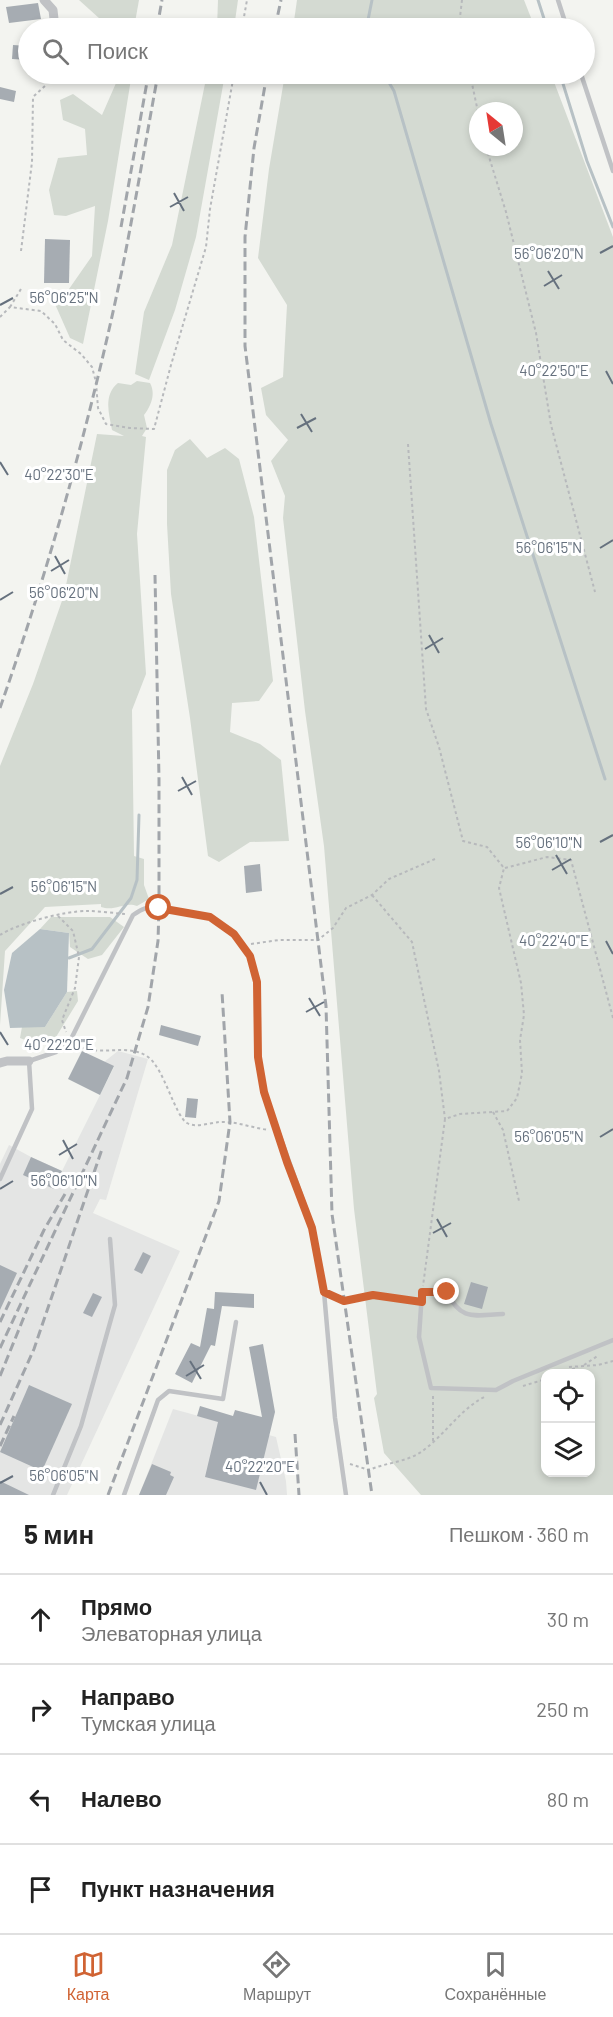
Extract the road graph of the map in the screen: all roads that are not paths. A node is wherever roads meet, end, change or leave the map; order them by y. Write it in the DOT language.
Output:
graph roads {
  1 [pos="44,0"];
  2 [pos="558,0"];
  3 [pos="54,18"];
  4 [pos="564,18"];
  5 [pos="584,84"];
  6 [pos="613,171"];
  7 [pos="29,1061"];
  8 [pos="0,1063"];
  9 [pos="0,1179"];
  10 [pos="110,1239"];
  11 [pos="503,1314"];
  12 [pos="236,1322"];
  13 [pos="613,1340"];
  14 [pos="53,1495"];
  15 [pos="124,1495"];
  16 [pos="346,1495"];
  1 -- 3 [label="street"];
  2 -- 4 [label="lane"];
  5 -- 6 [label="lane"];
  7 -- 8 [label="street"];
  7 -- 9 [label="lane"];
  7 -- 16 [label="lane"];
  10 -- 14 [label="lane"];
  11 -- 13 [label="lane"];
  12 -- 15 [label="lane"];
}
